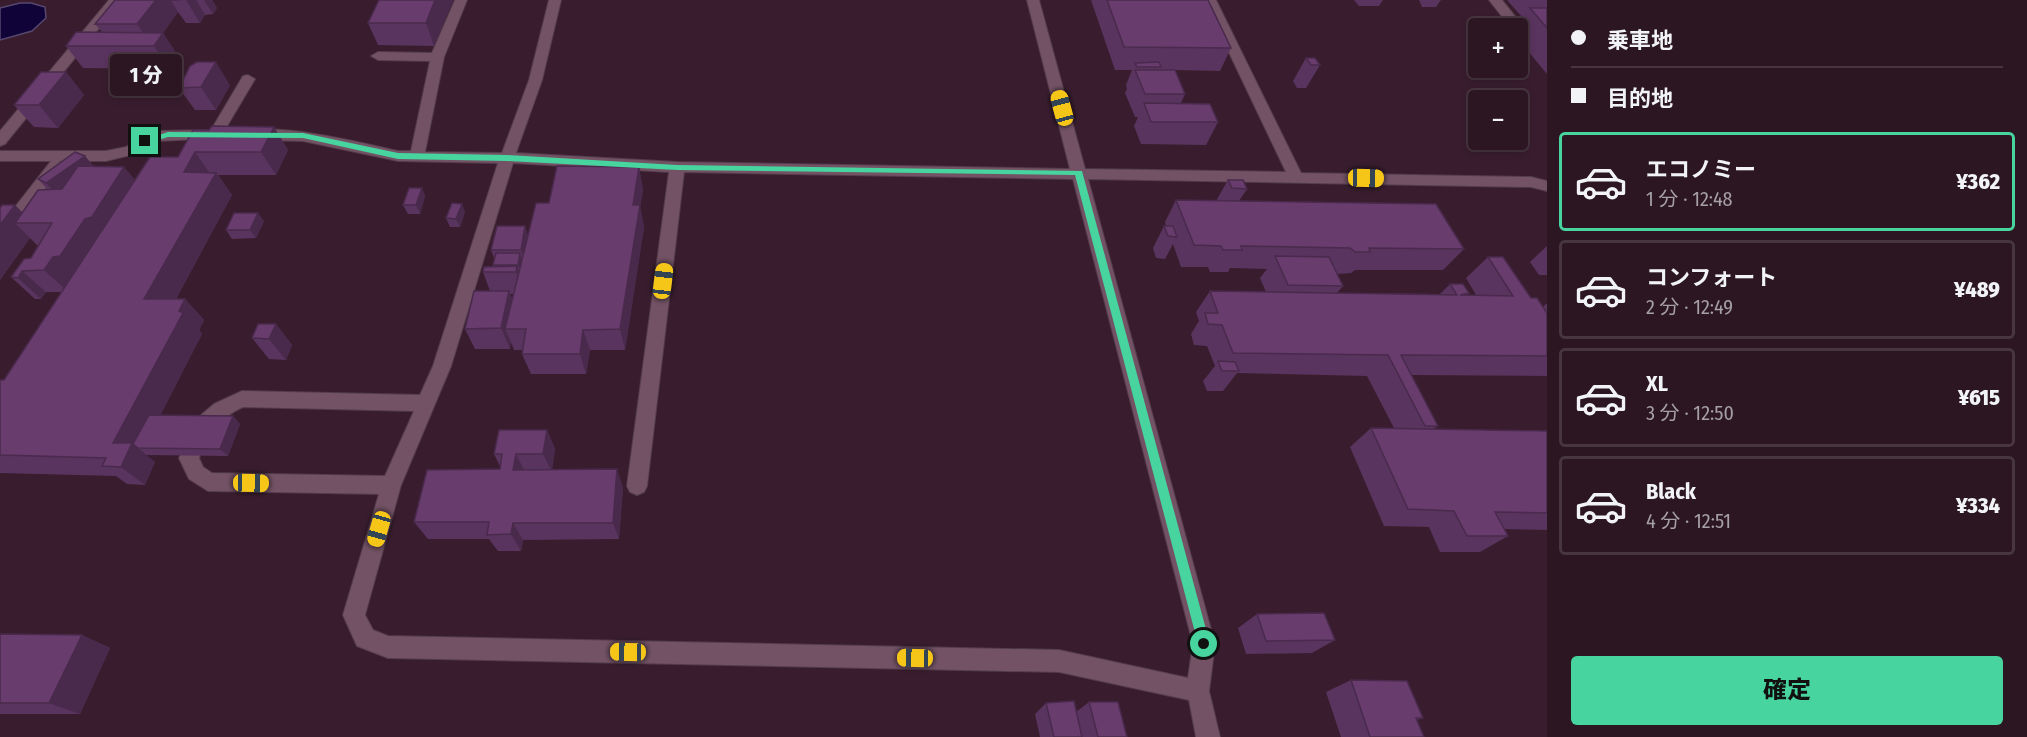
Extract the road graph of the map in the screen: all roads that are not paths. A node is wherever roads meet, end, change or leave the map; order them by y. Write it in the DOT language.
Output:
graph roads {
  1 [pos="116,0"];
  2 [pos="461,0"];
  3 [pos="555,0"];
  4 [pos="1033,0"];
  5 [pos="1210,0"];
  6 [pos="1495,0"];
  7 [pos="1510,18"];
  8 [pos="378,56"];
  9 [pos="438,57"];
  10 [pos="248,79"];
  11 [pos="215,135"];
  12 [pos="0,141"];
  13 [pos="0,156"];
  14 [pos="62,156"];
  15 [pos="417,157"];
  16 [pos="507,158"];
  17 [pos="677,167"];
  18 [pos="1079,172"];
  19 [pos="1296,177"];
  20 [pos="1547,186"];
  21 [pos="0,238"];
  22 [pos="426,403"];
  23 [pos="391,485"];
  24 [pos="637,486"];
  25 [pos="1198,691"];
  26 [pos="1208,737"];
  1 -- 12 [label="lane"];
  2 -- 9 [label="lane"];
  3 -- 16 [label="lane"];
  4 -- 18 [label="lane"];
  5 -- 19 [label="lane"];
  6 -- 7 [label="lane"];
  8 -- 9 [label="lane"];
  9 -- 15 [label="lane"];
  10 -- 11 [label="lane"];
  11 -- 14 [label="lane"];
  11 -- 15 [label="lane"];
  13 -- 14 [label="lane"];
  14 -- 21 [label="lane"];
  15 -- 16 [label="lane"];
  16 -- 17 [label="lane"];
  16 -- 22 [label="lane"];
  17 -- 18 [label="lane"];
  17 -- 24 [label="lane"];
  18 -- 19 [label="lane"];
  18 -- 25 [label="lane"];
  19 -- 20 [label="lane"];
  22 -- 23 [label="lane"];
  22 -- 23 [label="lane"];
  23 -- 25 [label="lane"];
  25 -- 26 [label="lane"];
}
